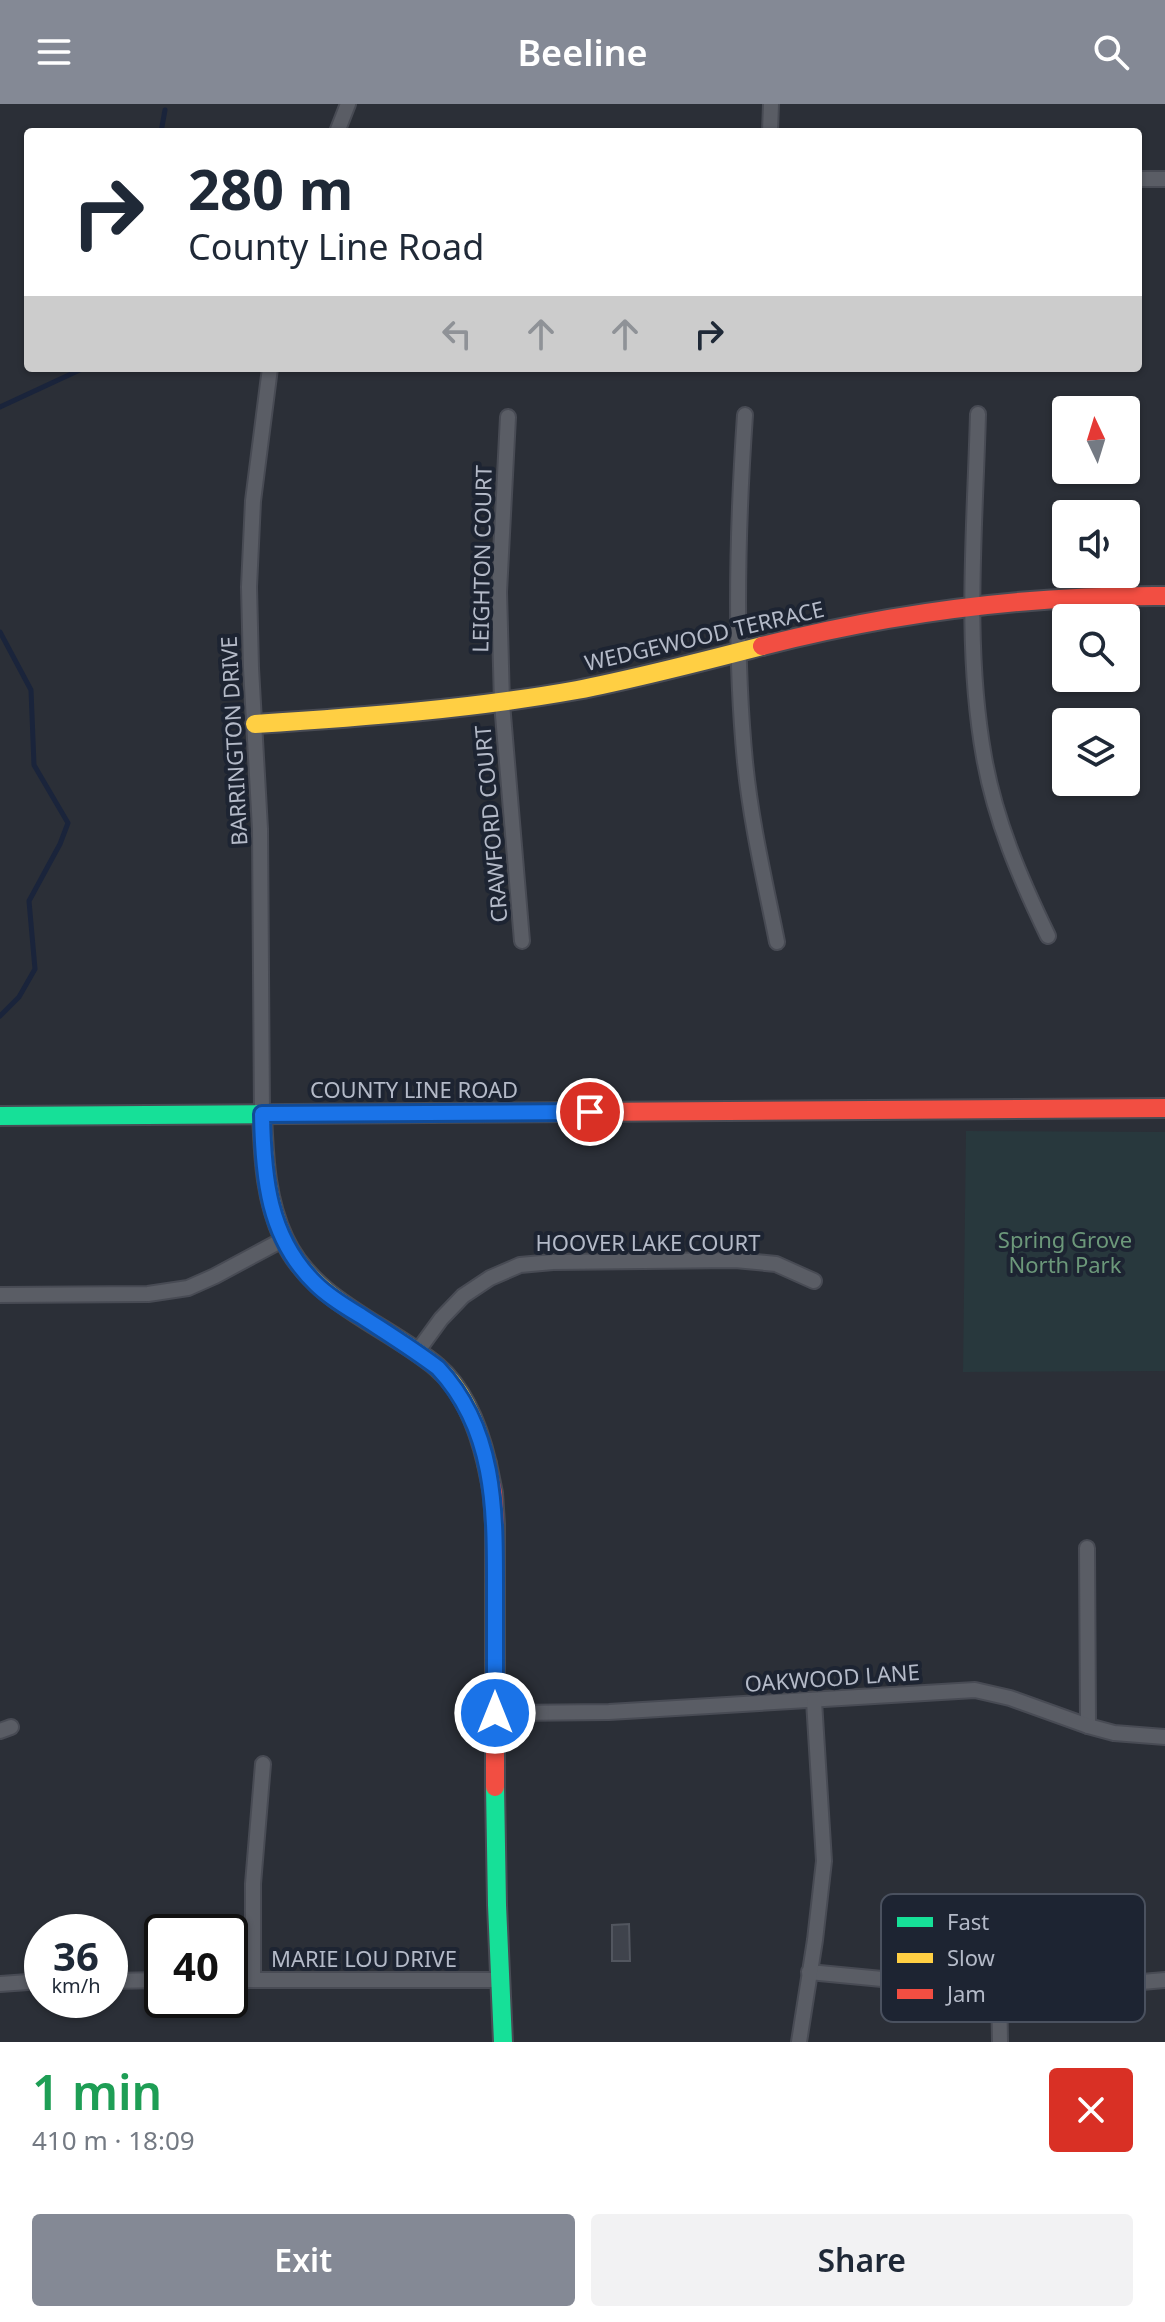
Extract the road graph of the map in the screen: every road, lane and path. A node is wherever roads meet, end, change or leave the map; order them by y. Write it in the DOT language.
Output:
graph roads {
  1 [pos="348,104"];
  2 [pos="771,104"];
  3 [pos="339,128"];
  4 [pos="770,128"];
  5 [pos="1142,179"];
  6 [pos="1165,179"];
  7 [pos="269,372"];
  8 [pos="978,414"];
  9 [pos="745,415"];
  10 [pos="508,417"];
  11 [pos="1165,596"];
  12 [pos="973,606"];
  13 [pos="740,653"];
  14 [pos="502,703"];
  15 [pos="255,724"];
  16 [pos="1048,936"];
  17 [pos="522,941"];
  18 [pos="777,942"];
  19 [pos="1165,1108"];
  20 [pos="262,1114"];
  21 [pos="0,1116"];
  22 [pos="284,1239"];
  23 [pos="814,1281"];
  24 [pos="0,1295"];
  25 [pos="417,1352"];
  26 [pos="1087,1548"];
  27 [pos="814,1701"];
  28 [pos="495,1713"];
  29 [pos="1088,1726"];
  30 [pos="1165,1737"];
  31 [pos="263,1764"];
  32 [pos="809,1972"];
  33 [pos="248,1979"];
  34 [pos="253,1979"];
  35 [pos="881,1979"];
  36 [pos="499,1980"];
  37 [pos="1165,1980"];
  38 [pos="24,1982"];
  39 [pos="1145,1982"];
  40 [pos="0,1984"];
  41 [pos="1000,2022"];
  42 [pos="503,2042"];
  43 [pos="799,2042"];
  44 [pos="1000,2042"];
  1 -- 3 [label="street"];
  2 -- 4 [label="street"];
  5 -- 6 [label="street"];
  7 -- 15 [label="street, BARRINGTON DRIVE"];
  8 -- 12 [label="street"];
  9 -- 13 [label="street"];
  10 -- 14 [label="street, LEIGHTON COURT"];
  11 -- 12 [label="street, WEDGEWOOD TERRACE"];
  12 -- 13 [label="street, WEDGEWOOD TERRACE"];
  12 -- 16 [label="street"];
  13 -- 14 [label="street, WEDGEWOOD TERRACE"];
  13 -- 18 [label="street"];
  14 -- 15 [label="street, WEDGEWOOD TERRACE"];
  14 -- 17 [label="street, CRAWFORD COURT"];
  15 -- 20 [label="street, BARRINGTON DRIVE"];
  19 -- 20 [label="street, COUNTY LINE ROAD"];
  20 -- 21 [label="street, COUNTY LINE ROAD"];
  20 -- 22 [label="street"];
  22 -- 24 [label="street"];
  22 -- 25 [label="street"];
  23 -- 25 [label="street, HOOVER LAKE COURT"];
  25 -- 28 [label="street"];
  26 -- 29 [label="street"];
  27 -- 28 [label="street, OAKWOOD LANE"];
  27 -- 29 [label="street, OAKWOOD LANE"];
  27 -- 32 [label="street"];
  28 -- 36 [label="street"];
  29 -- 30 [label="street, OAKWOOD LANE"];
  31 -- 34 [label="street"];
  32 -- 35 [label="street"];
  32 -- 43 [label="street"];
  33 -- 34 [label="street, MARIE LOU DRIVE"];
  34 -- 36 [label="street, MARIE LOU DRIVE"];
  36 -- 42 [label="street"];
  37 -- 39 [label="street"];
  38 -- 40 [label="street"];
  41 -- 44 [label="street"];
}
